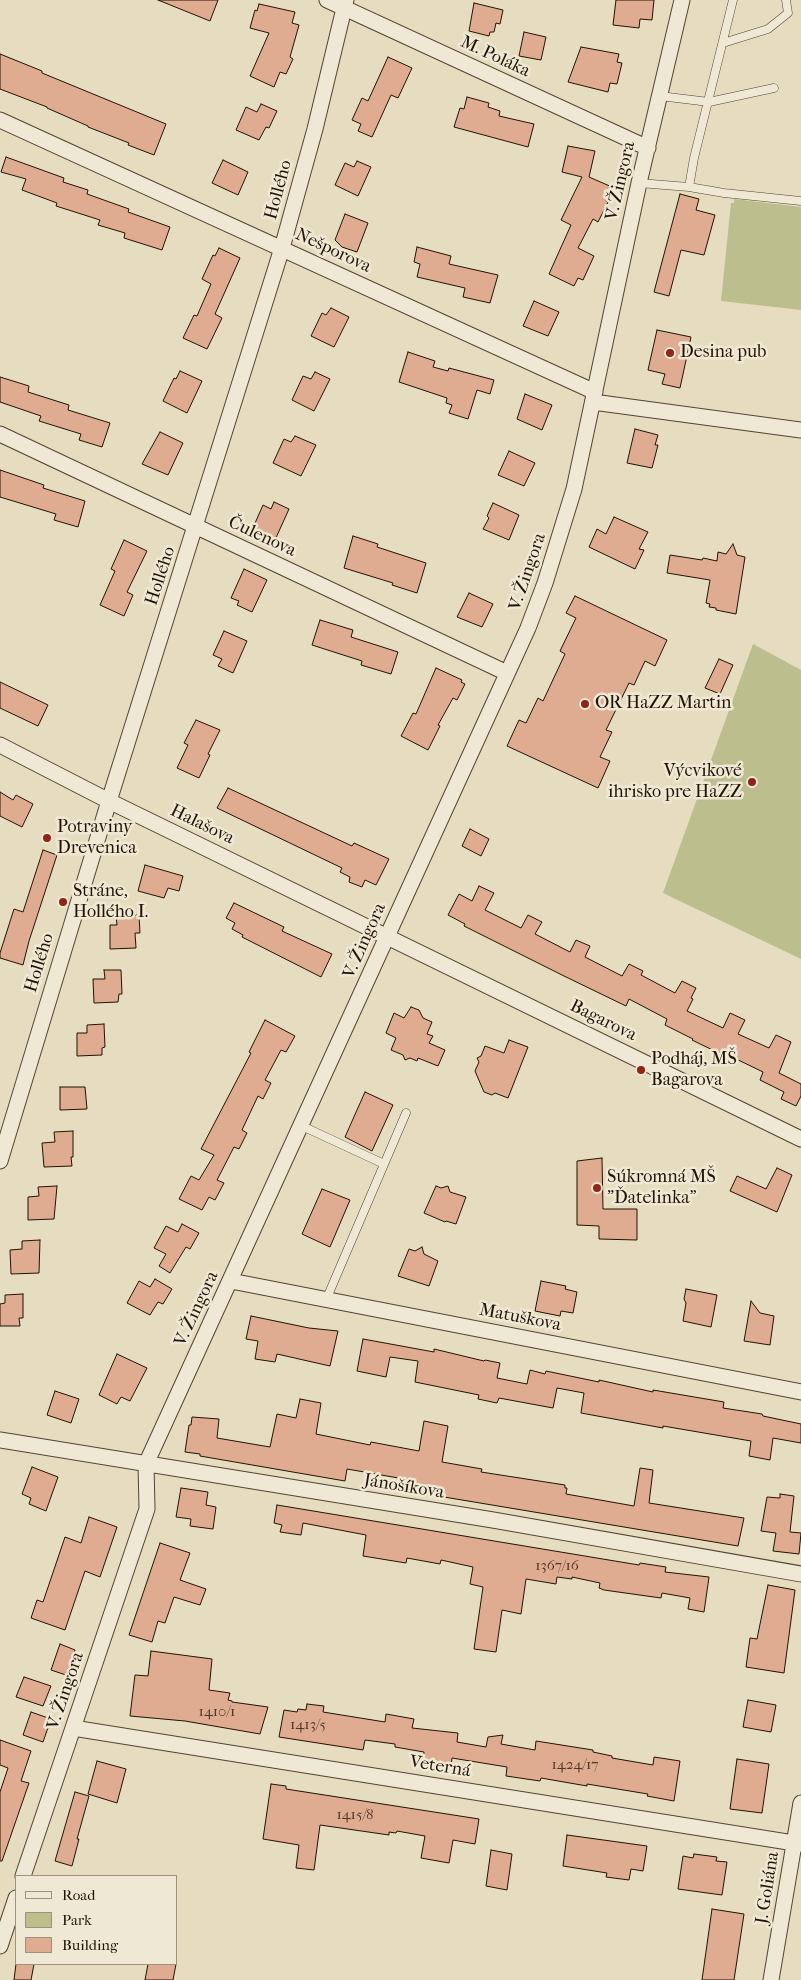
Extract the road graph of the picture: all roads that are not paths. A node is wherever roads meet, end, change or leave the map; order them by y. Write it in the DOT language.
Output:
graph roads {
  1 [pos="327,0"];
  2 [pos="682,0"];
  3 [pos="733,0"];
  4 [pos="786,0"];
  5 [pos="345,4"];
  6 [pos="723,43"];
  7 [pos="774,88"];
  8 [pos="660,96"];
  9 [pos="709,102"];
  10 [pos="0,120"];
  11 [pos="648,148"];
  12 [pos="639,183"];
  13 [pos="689,187"];
  14 [pos="801,201"];
  15 [pos="282,248"];
  16 [pos="594,397"];
  17 [pos="801,430"];
  18 [pos="0,434"];
  19 [pos="196,527"];
  20 [pos="507,673"];
  21 [pos="0,745"];
  22 [pos="109,801"];
  23 [pos="388,937"];
  24 [pos="406,1113"];
  25 [pos="302,1126"];
  26 [pos="801,1139"];
  27 [pos="0,1161"];
  28 [pos="384,1164"];
  29 [pos="231,1281"];
  30 [pos="326,1300"];
  31 [pos="801,1392"];
  32 [pos="0,1440"];
  33 [pos="146,1464"];
  34 [pos="801,1574"];
  35 [pos="73,1728"];
  36 [pos="801,1803"];
  37 [pos="798,1843"];
  38 [pos="23,1875"];
  39 [pos="15,1901"];
  40 [pos="0,1946"];
  41 [pos="772,1980"];
  1 -- 5 [label="street, M. Poláka"];
  2 -- 8 [label="street, V. Žingora"];
  3 -- 6 [label="lane"];
  4 -- 6 [label="lane"];
  5 -- 11 [label="street, M. Poláka"];
  5 -- 15 [label="street, Hollého"];
  6 -- 9 [label="lane"];
  7 -- 9 [label="lane"];
  8 -- 9 [label="lane"];
  8 -- 11 [label="street, V. Žingora"];
  9 -- 13 [label="lane"];
  10 -- 15 [label="street, Nešporova"];
  11 -- 12 [label="street, V. Žingora"];
  12 -- 13 [label="lane"];
  12 -- 16 [label="street, V. Žingora"];
  13 -- 14 [label="lane"];
  15 -- 16 [label="street, Nešporova"];
  15 -- 19 [label="street, Hollého"];
  16 -- 17 [label="street, Nešporova"];
  16 -- 20 [label="street, V. Žingora"];
  18 -- 19 [label="street, Čulenova"];
  19 -- 20 [label="street, Čulenova"];
  19 -- 22 [label="street, Hollého"];
  20 -- 23 [label="street, V. Žingora"];
  21 -- 22 [label="street, Halašova"];
  22 -- 23 [label="street, Halašova"];
  22 -- 27 [label="street, Hollého"];
  23 -- 25 [label="street, V. Žingora"];
  23 -- 26 [label="street, Bagarova"];
  24 -- 28 [label="lane"];
  25 -- 28 [label="lane"];
  25 -- 29 [label="street, V. Žingora"];
  28 -- 30 [label="lane"];
  29 -- 30 [label="street, Matuškova"];
  29 -- 33 [label="street, V. Žingora"];
  30 -- 31 [label="street, Matuškova"];
  32 -- 33 [label="street, Jánošíkova"];
  33 -- 34 [label="street, Jánošíkova"];
  33 -- 35 [label="street, V. Žingora"];
  35 -- 37 [label="street, Veterná"];
  35 -- 38 [label="street, V. Žingora"];
  36 -- 37 [label="street, J. Goliána"];
  37 -- 41 [label="street, J. Goliána"];
  39 -- 40 [label="street"];
}
